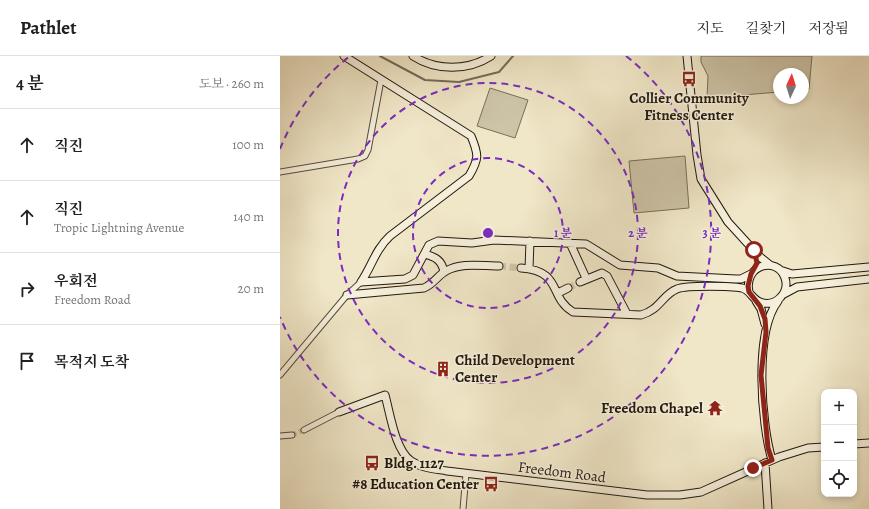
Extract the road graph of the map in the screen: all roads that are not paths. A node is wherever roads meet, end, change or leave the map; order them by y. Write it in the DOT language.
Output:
graph roads {
  1 [pos="344,56"];
  2 [pos="413,56"];
  3 [pos="491,56"];
  4 [pos="687,56"];
  5 [pos="381,80"];
  6 [pos="280,172"];
  7 [pos="530,241"];
  8 [pos="570,243"];
  9 [pos="754,250"];
  10 [pos="425,254"];
  11 [pos="499,266"];
  12 [pos="869,267"];
  13 [pos="520,268"];
  14 [pos="529,268"];
  15 [pos="776,268"];
  16 [pos="444,272"];
  17 [pos="753,272"];
  18 [pos="869,279"];
  19 [pos="361,282"];
  20 [pos="568,288"];
  21 [pos="749,292"];
  22 [pos="558,293"];
  23 [pos="346,295"];
  24 [pos="781,297"];
  25 [pos="755,300"];
  26 [pos="627,314"];
  27 [pos="766,332"];
  28 [pos="280,375"];
  29 [pos="339,412"];
  30 [pos="304,430"];
  31 [pos="292,435"];
  32 [pos="280,436"];
  33 [pos="869,443"];
  34 [pos="857,444"];
  35 [pos="821,447"];
  36 [pos="772,460"];
  37 [pos="765,463"];
  38 [pos="466,474"];
  39 [pos="462,509"];
  40 [pos="768,509"];
  1 -- 5 [label="street"];
  2 -- 3 [label="street"];
  4 -- 9 [label="street"];
  5 -- 6 [label="street"];
  5 -- 19 [label="street"];
  7 -- 8 [label="street"];
  7 -- 10 [label="street"];
  7 -- 14 [label="street"];
  8 -- 17 [label="street"];
  8 -- 26 [label="street"];
  9 -- 15 [label="street"];
  9 -- 17 [label="street"];
  10 -- 16 [label="street"];
  10 -- 19 [label="street"];
  11 -- 16 [label="street"];
  12 -- 15 [label="street"];
  13 -- 14 [label="street"];
  14 -- 22 [label="street"];
  15 -- 17 [label="street"];
  15 -- 24 [label="street"];
  16 -- 23 [label="street"];
  17 -- 21 [label="street"];
  18 -- 24 [label="street"];
  19 -- 23 [label="street"];
  20 -- 22 [label="street"];
  21 -- 25 [label="street"];
  21 -- 26 [label="street"];
  22 -- 26 [label="street"];
  23 -- 28 [label="street"];
  24 -- 25 [label="street"];
  24 -- 27 [label="street"];
  25 -- 27 [label="street"];
  27 -- 36 [label="street"];
  29 -- 30 [label="street"];
  29 -- 38 [label="street, Freedom Road"];
  31 -- 32 [label="street"];
  33 -- 34 [label="street"];
  35 -- 36 [label="street, Freedom Road"];
  36 -- 37 [label="street, Freedom Road"];
  37 -- 38 [label="street, Freedom Road"];
  37 -- 40 [label="street"];
  38 -- 39 [label="street"];
}
